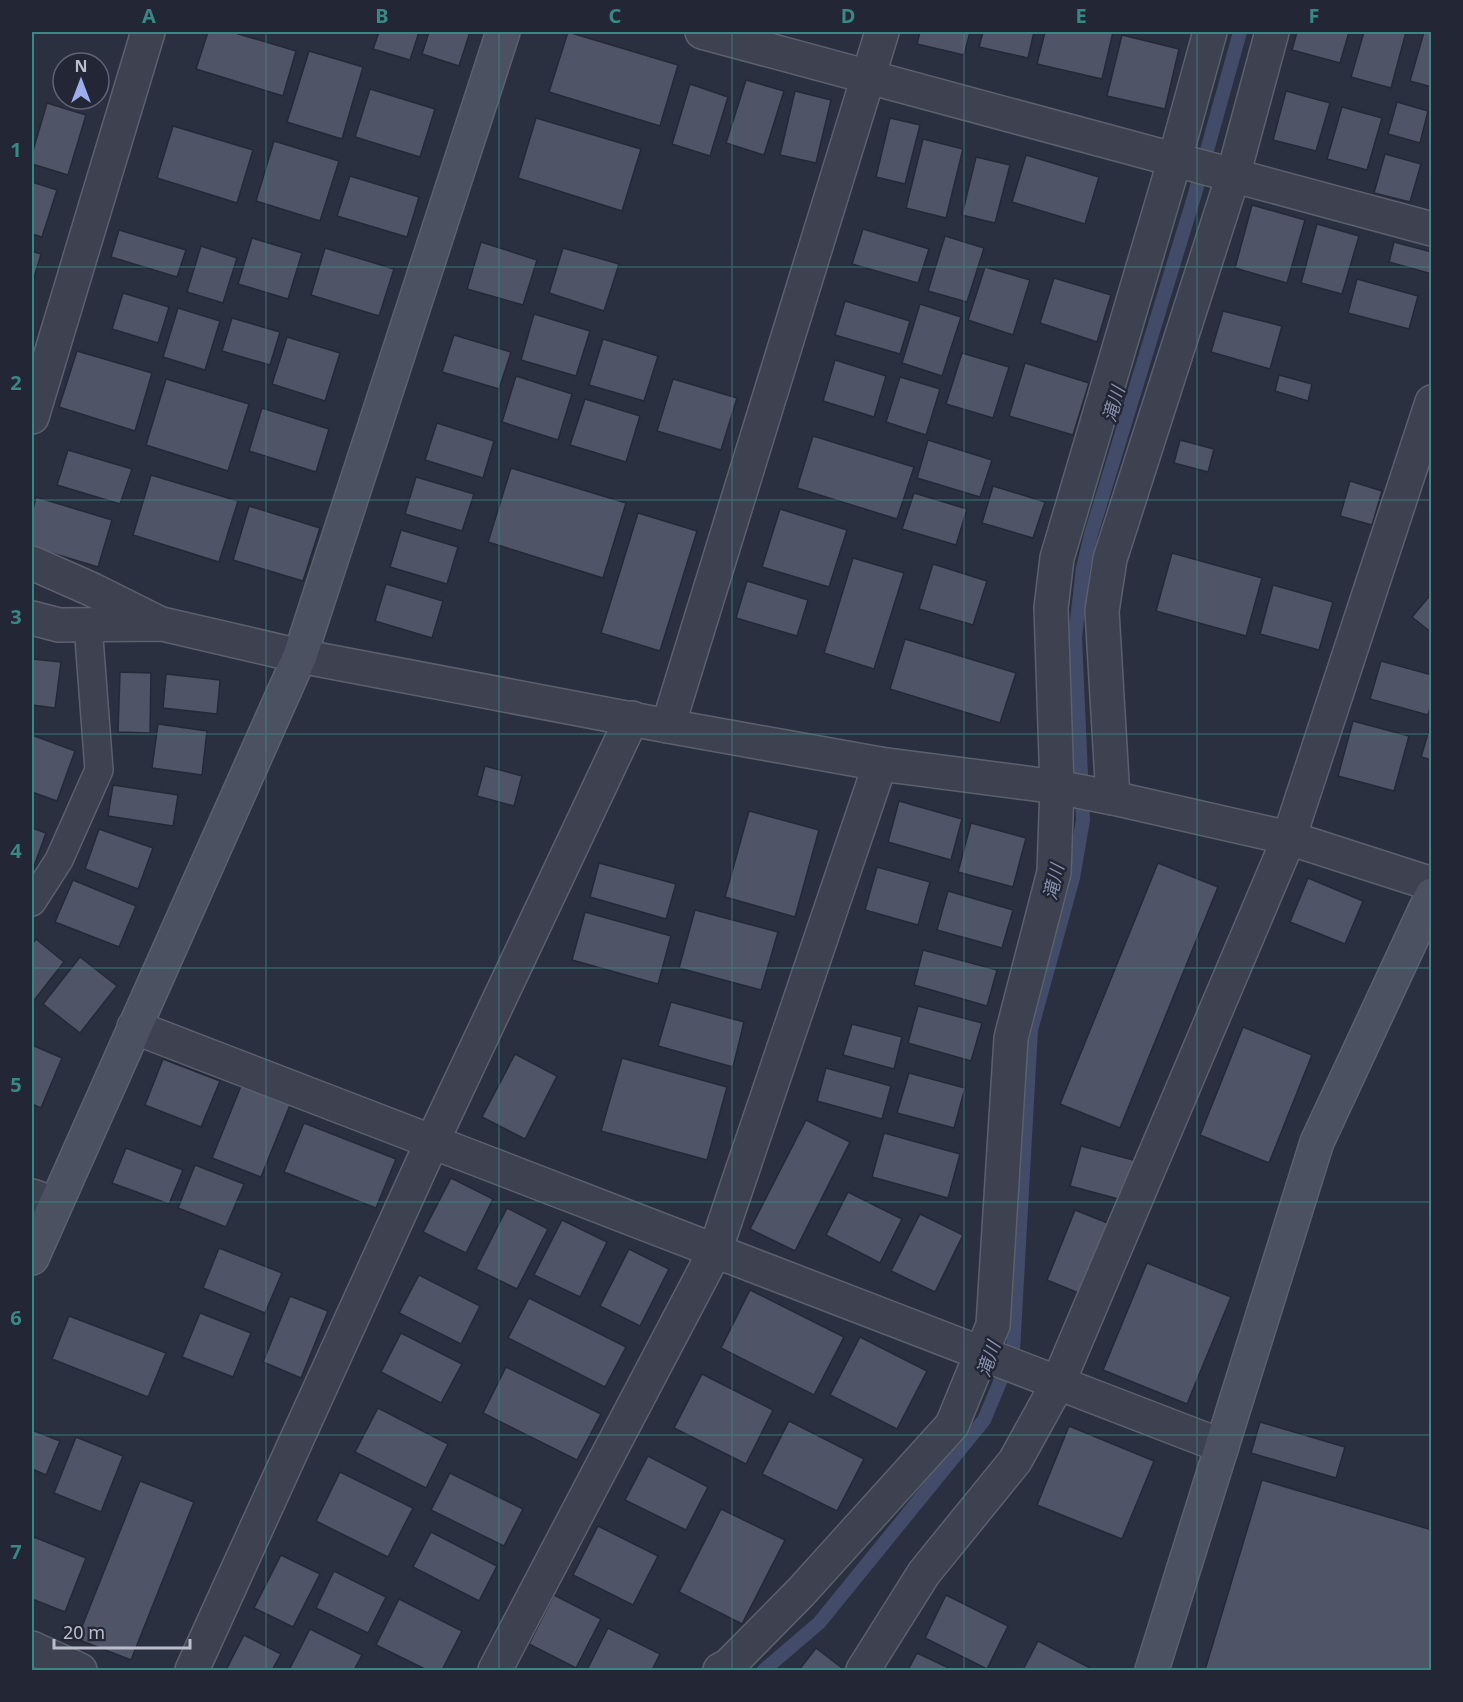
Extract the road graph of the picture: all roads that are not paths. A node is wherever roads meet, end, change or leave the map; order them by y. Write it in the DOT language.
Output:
graph roads {
  1 [pos="148,32"];
  2 [pos="503,32"];
  3 [pos="702,32"];
  4 [pos="882,32"];
  5 [pos="1210,32"];
  6 [pos="1272,32"];
  7 [pos="869,78"];
  8 [pos="1175,159"];
  9 [pos="1233,176"];
  10 [pos="1431,229"];
  11 [pos="1431,402"];
  12 [pos="32,417"];
  13 [pos="32,563"];
  14 [pos="32,618"];
  15 [pos="162,624"];
  16 [pos="88,625"];
  17 [pos="300,656"];
  18 [pos="632,718"];
  19 [pos="668,726"];
  20 [pos="880,764"];
  21 [pos="1057,787"];
  22 [pos="1113,798"];
  23 [pos="1289,838"];
  24 [pos="1431,884"];
  25 [pos="1431,895"];
  26 [pos="32,902"];
  27 [pos="134,1027"];
  28 [pos="432,1142"];
  29 [pos="43,1200"];
  30 [pos="715,1251"];
  31 [pos="32,1258"];
  32 [pos="981,1353"];
  33 [pos="1058,1383"];
  34 [pos="1222,1446"];
  35 [pos="32,1648"];
  36 [pos="80,1671"];
  37 [pos="192,1671"];
  38 [pos="495,1671"];
  39 [pos="720,1671"];
  40 [pos="863,1671"];
  41 [pos="1152,1671"];
  1 -- 12 [label="street"];
  2 -- 17 [label="street"];
  3 -- 7 [label="street"];
  4 -- 7 [label="street"];
  5 -- 8 [label="street"];
  6 -- 9 [label="street"];
  7 -- 8 [label="street"];
  7 -- 19 [label="street"];
  8 -- 9 [label="street"];
  8 -- 21 [label="street"];
  9 -- 10 [label="street"];
  9 -- 22 [label="street"];
  11 -- 23 [label="street"];
  13 -- 15 [label="street"];
  14 -- 16 [label="street"];
  15 -- 16 [label="street"];
  15 -- 17 [label="street"];
  16 -- 26 [label="lane"];
  17 -- 18 [label="street"];
  17 -- 27 [label="street"];
  18 -- 19 [label="street"];
  18 -- 28 [label="street"];
  19 -- 20 [label="street"];
  20 -- 21 [label="street"];
  20 -- 30 [label="street"];
  21 -- 22 [label="street"];
  21 -- 32 [label="street"];
  22 -- 23 [label="street"];
  23 -- 24 [label="street"];
  23 -- 33 [label="street"];
  25 -- 34 [label="street"];
  27 -- 28 [label="street"];
  27 -- 29 [label="street"];
  28 -- 30 [label="street"];
  28 -- 37 [label="street"];
  29 -- 31 [label="street"];
  30 -- 32 [label="street"];
  30 -- 38 [label="street"];
  32 -- 33 [label="street"];
  32 -- 39 [label="street"];
  33 -- 34 [label="street"];
  33 -- 40 [label="street"];
  34 -- 41 [label="street"];
  35 -- 36 [label="street"];
}
